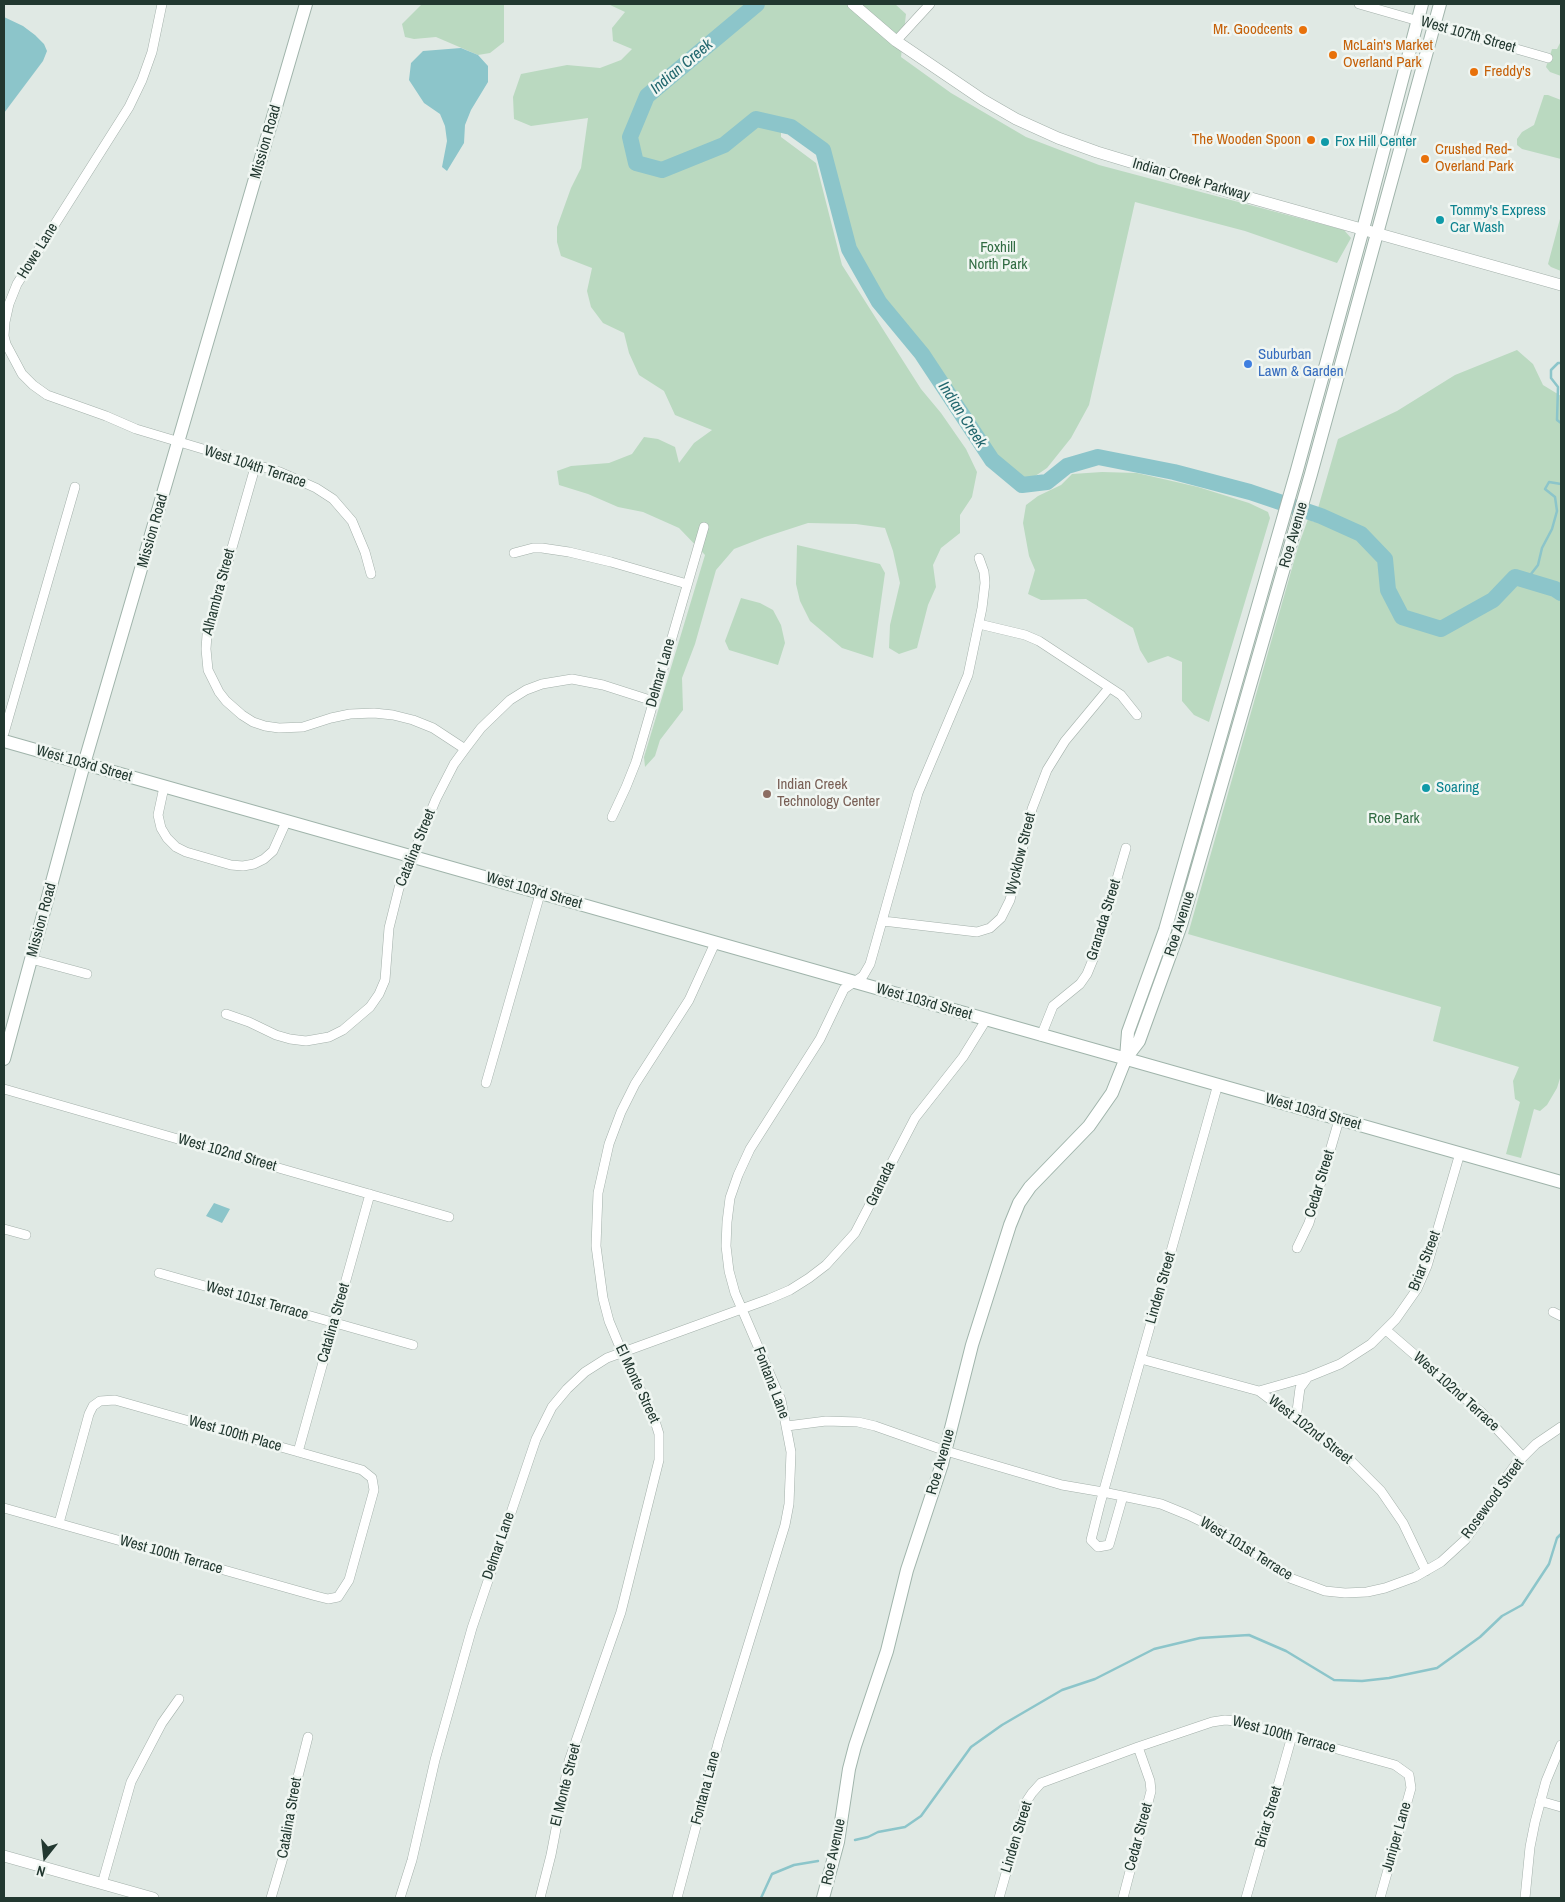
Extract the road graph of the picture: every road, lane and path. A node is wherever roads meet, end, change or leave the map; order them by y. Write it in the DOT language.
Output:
graph roads {
  1 [pos="162,4"];
  2 [pos="306,4"];
  3 [pos="853,4"];
  4 [pos="930,4"];
  5 [pos="1359,4"];
  6 [pos="1422,4"];
  7 [pos="1440,4"];
  8 [pos="1418,20"];
  9 [pos="1434,25"];
  10 [pos="896,41"];
  11 [pos="1548,58"];
  12 [pos="1363,229"];
  13 [pos="1378,233"];
  14 [pos="1561,285"];
  15 [pos="179,442"];
  16 [pos="256,464"];
  17 [pos="75,487"];
  18 [pos="704,527"];
  19 [pos="514,553"];
  20 [pos="979,558"];
  21 [pos="371,574"];
  22 [pos="687,584"];
  23 [pos="979,624"];
  24 [pos="1109,688"];
  25 [pos="653,701"];
  26 [pos="1137,715"];
  27 [pos="1224,719"];
  28 [pos="1238,727"];
  29 [pos="4,733"];
  30 [pos="4,741"];
  31 [pos="465,749"];
  32 [pos="84,764"];
  33 [pos="164,787"];
  34 [pos="612,817"];
  35 [pos="286,822"];
  36 [pos="1126,848"];
  37 [pos="412,856"];
  38 [pos="540,894"];
  39 [pos="883,921"];
  40 [pos="715,943"];
  41 [pos="31,959"];
  42 [pos="87,974"];
  43 [pos="854,982"];
  44 [pos="226,1014"];
  45 [pos="986,1020"];
  46 [pos="1041,1036"];
  47 [pos="4,1058"];
  48 [pos="1126,1058"];
  49 [pos="486,1083"];
  50 [pos="1218,1084"];
  51 [pos="4,1089"];
  52 [pos="1339,1120"];
  53 [pos="1460,1153"];
  54 [pos="1561,1182"];
  55 [pos="370,1194"];
  56 [pos="449,1217"];
  57 [pos="4,1229"];
  58 [pos="26,1235"];
  59 [pos="1297,1248"];
  60 [pos="159,1273"];
  61 [pos="741,1309"];
  62 [pos="334,1323"];
  63 [pos="1386,1330"];
  64 [pos="413,1345"];
  65 [pos="622,1352"];
  66 [pos="1141,1359"];
  67 [pos="1308,1376"];
  68 [pos="1259,1391"];
  69 [pos="1297,1420"];
  70 [pos="787,1426"];
  71 [pos="1561,1427"];
  72 [pos="946,1451"];
  73 [pos="298,1452"];
  74 [pos="1523,1457"];
  75 [pos="1103,1492"];
  76 [pos="1124,1496"];
  77 [pos="4,1508"];
  78 [pos="59,1524"];
  79 [pos="1426,1571"];
  80 [pos="338,1596"];
  81 [pos="179,1699"];
  82 [pos="1292,1736"];
  83 [pos="308,1738"];
  84 [pos="1561,1745"];
  85 [pos="1138,1747"];
  86 [pos="1410,1775"];
  87 [pos="1045,1782"];
  88 [pos="1540,1801"];
  89 [pos="1561,1807"];
  90 [pos="4,1856"];
  91 [pos="102,1884"];
  92 [pos="153,1898"];
  93 [pos="271,1898"];
  94 [pos="400,1898"];
  95 [pos="540,1898"];
  96 [pos="677,1898"];
  97 [pos="823,1898"];
  98 [pos="999,1898"];
  99 [pos="1122,1898"];
  100 [pos="1246,1898"];
  101 [pos="1380,1898"];
  102 [pos="1525,1898"];
  1 -- 15 [label="street, Howe Lane"];
  2 -- 15 [label="main road, Mission Road"];
  3 -- 10 [label="street, Indian Creek Parkway"];
  4 -- 10 [label="street"];
  5 -- 8 [label="street, West 107th Street"];
  6 -- 8 [label="main road, Roe Avenue"];
  7 -- 9 [label="main road, Roe Avenue"];
  8 -- 9 [label="street, West 107th Street"];
  8 -- 12 [label="main road, Roe Avenue"];
  9 -- 11 [label="street, West 107th Street"];
  9 -- 13 [label="main road, Roe Avenue"];
  10 -- 12 [label="street, Indian Creek Parkway"];
  12 -- 13 [label="street, Indian Creek Parkway"];
  12 -- 27 [label="main road, Roe Avenue"];
  13 -- 14 [label="street, Indian Creek Parkway"];
  13 -- 28 [label="main road, Roe Avenue"];
  15 -- 16 [label="street, West 104th Terrace"];
  15 -- 32 [label="main road, Mission Road"];
  16 -- 21 [label="street, West 104th Terrace"];
  16 -- 31 [label="street, Alhambra Street"];
  17 -- 29 [label="street"];
  18 -- 22 [label="street, Delmar Lane"];
  19 -- 22 [label="street"];
  20 -- 23 [label="street"];
  22 -- 25 [label="street, Delmar Lane"];
  23 -- 24 [label="street"];
  23 -- 39 [label="street"];
  24 -- 26 [label="street"];
  24 -- 39 [label="street, Wycklow Street"];
  25 -- 31 [label="street, Catalina Street"];
  25 -- 34 [label="street, Delmar Lane"];
  27 -- 28 [label="main road"];
  27 -- 48 [label="main road, Roe Avenue"];
  28 -- 48 [label="main road, Roe Avenue"];
  30 -- 32 [label="main road, West 103rd Street"];
  31 -- 37 [label="street, Catalina Street"];
  32 -- 33 [label="main road, West 103rd Street"];
  32 -- 41 [label="main road, Mission Road"];
  33 -- 35 [label="main road, West 103rd Street"];
  33 -- 35 [label="street"];
  35 -- 37 [label="main road, West 103rd Street"];
  36 -- 46 [label="street, Granada Street"];
  37 -- 38 [label="main road, West 103rd Street"];
  37 -- 44 [label="street, Catalina Street"];
  38 -- 40 [label="main road, West 103rd Street"];
  38 -- 49 [label="street"];
  39 -- 43 [label="street"];
  40 -- 43 [label="main road, West 103rd Street"];
  40 -- 65 [label="street, El Monte Street"];
  41 -- 42 [label="street"];
  41 -- 47 [label="main road, Mission Road"];
  43 -- 45 [label="main road, West 103rd Street"];
  43 -- 61 [label="street, Fontana Lane"];
  45 -- 46 [label="main road, West 103rd Street"];
  45 -- 61 [label="street, Granada"];
  46 -- 48 [label="main road, West 103rd Street"];
  48 -- 50 [label="main road, West 103rd Street"];
  48 -- 72 [label="main road, Roe Avenue"];
  50 -- 52 [label="main road, West 103rd Street"];
  50 -- 66 [label="street, Linden Street"];
  51 -- 55 [label="street, West 102nd Street"];
  52 -- 53 [label="main road, West 103rd Street"];
  52 -- 59 [label="street, Cedar Street"];
  53 -- 54 [label="main road, West 103rd Street"];
  53 -- 63 [label="street, Briar Street"];
  55 -- 56 [label="street, West 102nd Street"];
  55 -- 62 [label="street, Catalina Street"];
  57 -- 58 [label="street"];
  60 -- 62 [label="street, West 101st Terrace"];
  61 -- 65 [label="street, Delmar Lane"];
  61 -- 70 [label="street, Fontana Lane"];
  62 -- 64 [label="street, West 101st Terrace"];
  62 -- 73 [label="street, Catalina Street"];
  63 -- 67 [label="street, Briar Street"];
  63 -- 74 [label="street, West 102nd Terrace"];
  65 -- 94 [label="street, Delmar Lane"];
  65 -- 95 [label="street, El Monte Street"];
  66 -- 68 [label="street, West 102nd Street"];
  66 -- 75 [label="street, Linden Street"];
  67 -- 68 [label="street, Briar Street"];
  67 -- 69 [label="street"];
  68 -- 69 [label="street, West 102nd Street"];
  69 -- 79 [label="street, West 102nd Street"];
  70 -- 72 [label="street, West 101st Terrace"];
  70 -- 96 [label="street, Fontana Lane"];
  71 -- 74 [label="street, Rosewood Street"];
  72 -- 75 [label="street, West 101st Terrace"];
  72 -- 97 [label="main road, Roe Avenue"];
  73 -- 78 [label="street, West 100th Place"];
  73 -- 80 [label="street, West 100th Place"];
  74 -- 79 [label="street, Rosewood Street"];
  75 -- 76 [label="street, West 101st Terrace"];
  75 -- 76 [label="street"];
  76 -- 79 [label="street, West 101st Terrace"];
  77 -- 78 [label="street, West 100th Terrace"];
  78 -- 80 [label="street, West 100th Terrace"];
  81 -- 91 [label="street"];
  82 -- 85 [label="street, West 100th Terrace"];
  82 -- 86 [label="street, West 100th Terrace"];
  82 -- 100 [label="street, Briar Street"];
  83 -- 93 [label="street, Catalina Street"];
  84 -- 88 [label="street"];
  85 -- 87 [label="street, West 100th Terrace"];
  85 -- 99 [label="street, Cedar Street"];
  86 -- 101 [label="street, Juniper Lane"];
  87 -- 98 [label="street, Linden Street"];
  88 -- 89 [label="street"];
  88 -- 102 [label="street"];
  90 -- 91 [label="street"];
  91 -- 92 [label="street"];
}
